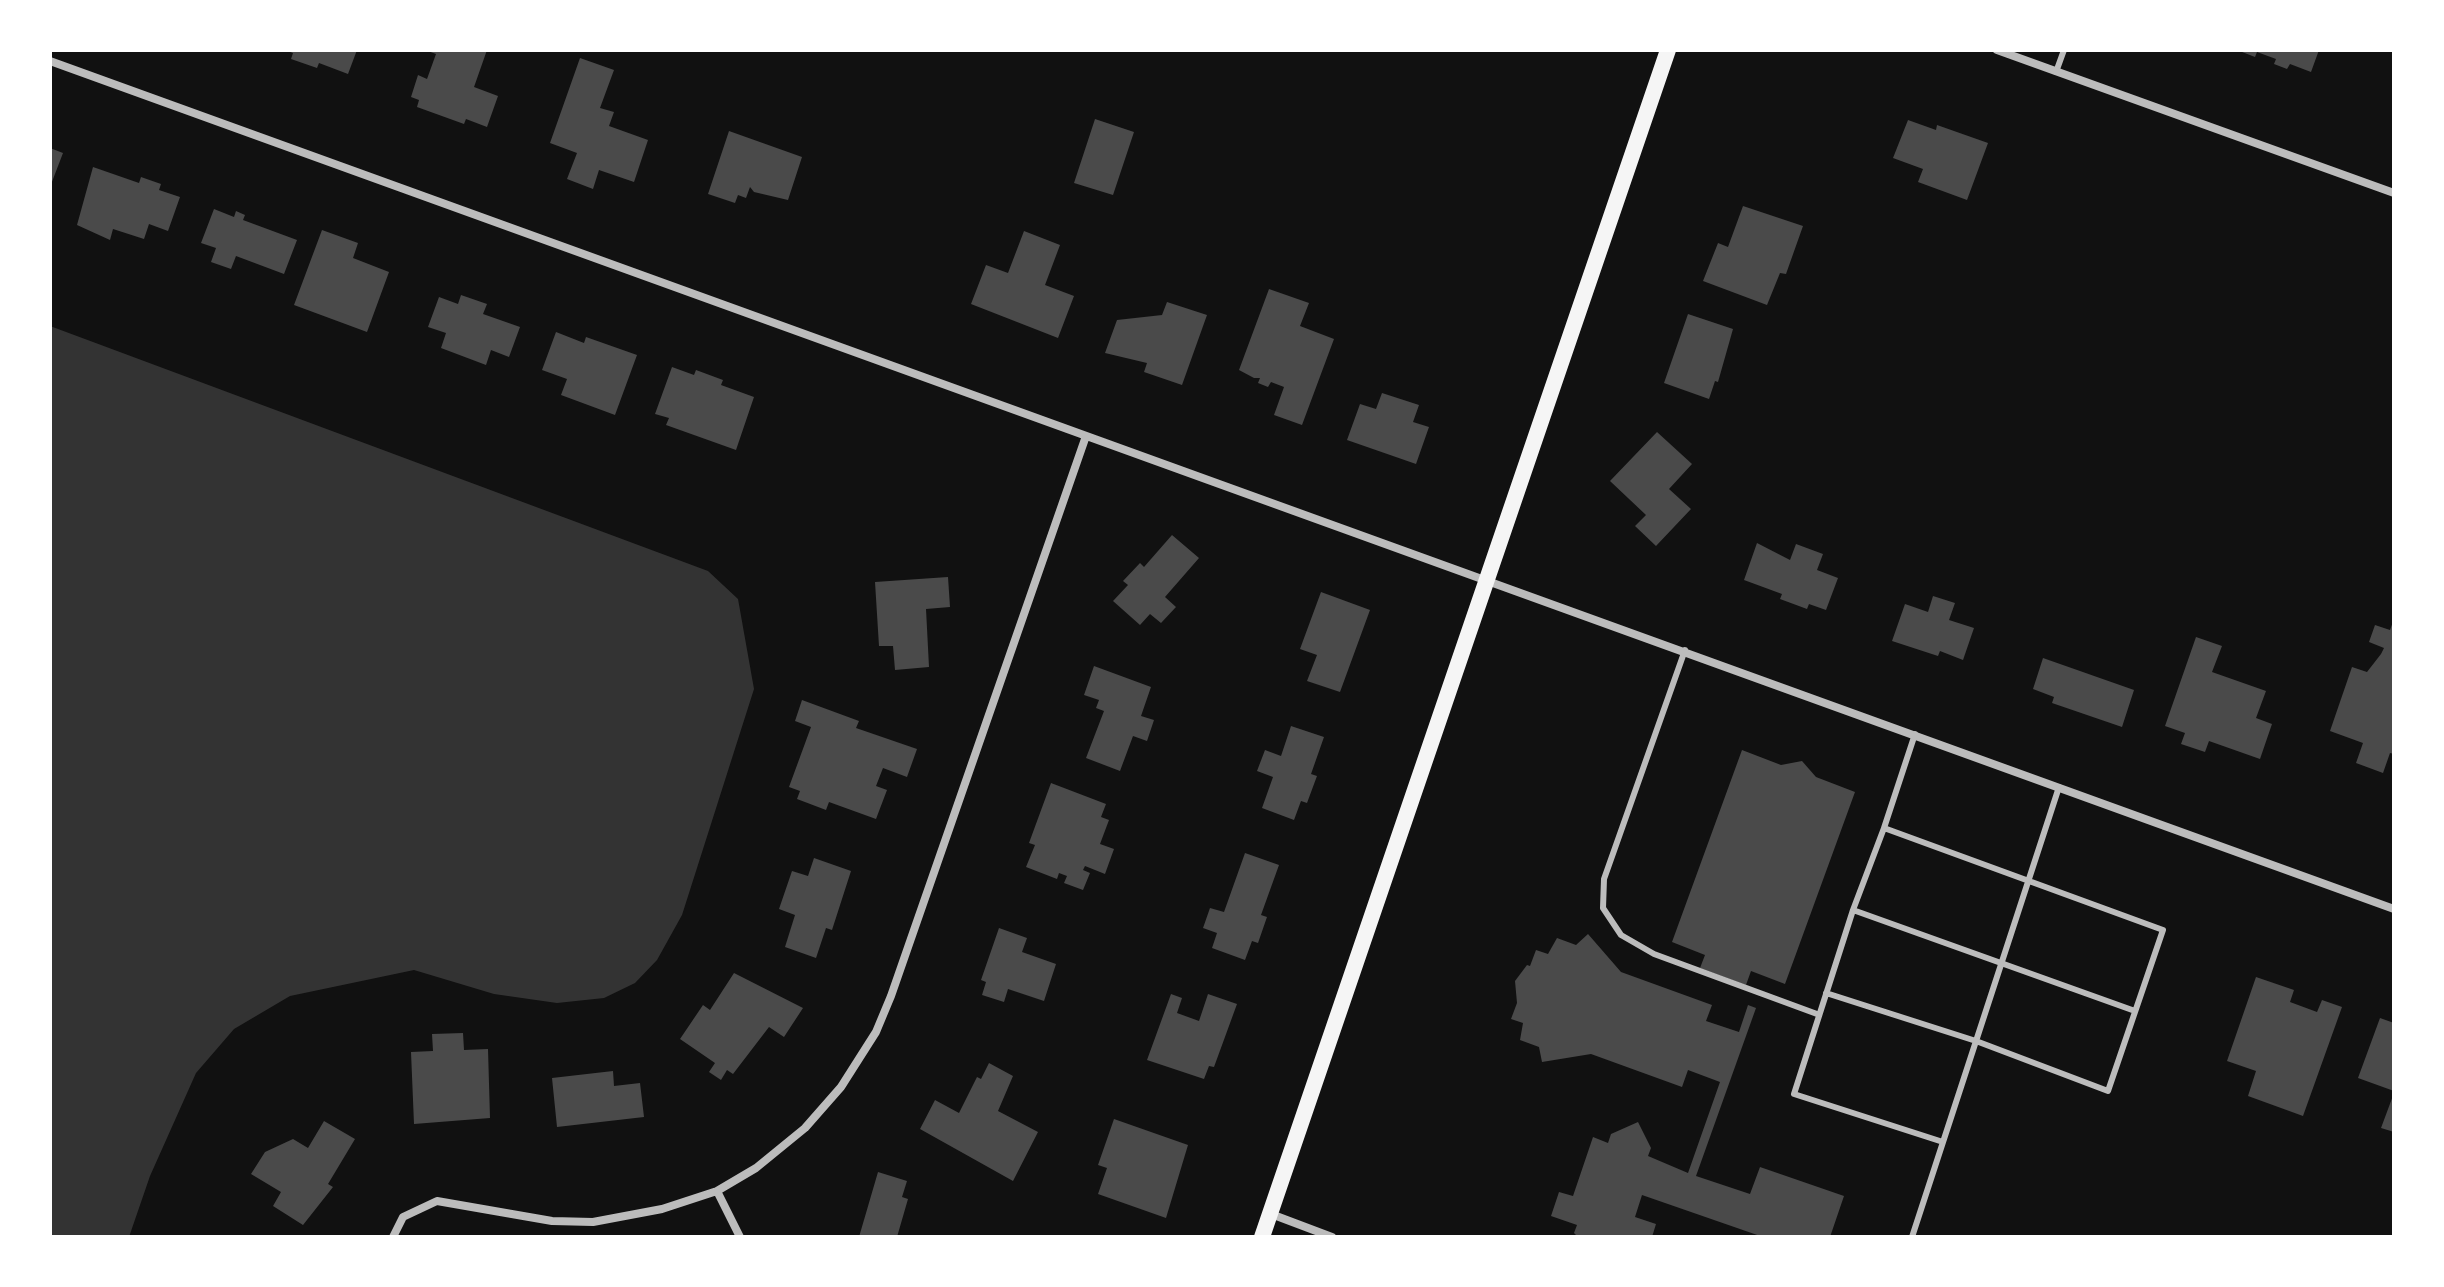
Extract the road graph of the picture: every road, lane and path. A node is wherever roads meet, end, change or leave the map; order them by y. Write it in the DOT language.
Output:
graph roads {
  1 [pos="1668,50"];
  2 [pos="1997,50"];
  3 [pos="2064,50"];
  4 [pos="50,61"];
  5 [pos="2056,72"];
  6 [pos="2394,193"];
  7 [pos="1086,436"];
  8 [pos="1488,578"];
  9 [pos="1685,650"];
  10 [pos="1915,734"];
  11 [pos="2059,787"];
  12 [pos="1884,828"];
  13 [pos="2029,878"];
  14 [pos="2394,909"];
  15 [pos="1853,910"];
  16 [pos="2002,962"];
  17 [pos="1826,993"];
  18 [pos="2135,1011"];
  19 [pos="1817,1014"];
  20 [pos="1976,1041"];
  21 [pos="1943,1142"];
  22 [pos="717,1191"];
  23 [pos="1270,1213"];
  24 [pos="393,1237"];
  25 [pos="740,1237"];
  26 [pos="1262,1237"];
  27 [pos="1332,1237"];
  28 [pos="1912,1237"];
  1 -- 8 [label="main road"];
  2 -- 5 [label="street"];
  3 -- 5 [label="lane"];
  4 -- 7 [label="street"];
  5 -- 6 [label="street"];
  7 -- 8 [label="street"];
  7 -- 22 [label="street"];
  8 -- 9 [label="street"];
  8 -- 23 [label="main road"];
  9 -- 10 [label="street"];
  9 -- 19 [label="lane"];
  10 -- 11 [label="street"];
  10 -- 12 [label="lane"];
  11 -- 13 [label="lane"];
  11 -- 14 [label="street"];
  12 -- 13 [label="lane"];
  12 -- 15 [label="lane"];
  13 -- 16 [label="lane"];
  13 -- 18 [label="lane"];
  15 -- 16 [label="lane"];
  15 -- 17 [label="lane"];
  16 -- 18 [label="lane"];
  16 -- 20 [label="lane"];
  17 -- 19 [label="lane"];
  17 -- 20 [label="lane"];
  18 -- 20 [label="lane"];
  19 -- 21 [label="lane"];
  20 -- 21 [label="lane"];
  21 -- 28 [label="lane"];
  22 -- 24 [label="street"];
  22 -- 25 [label="street"];
  23 -- 26 [label="main road"];
  23 -- 27 [label="street"];
}
